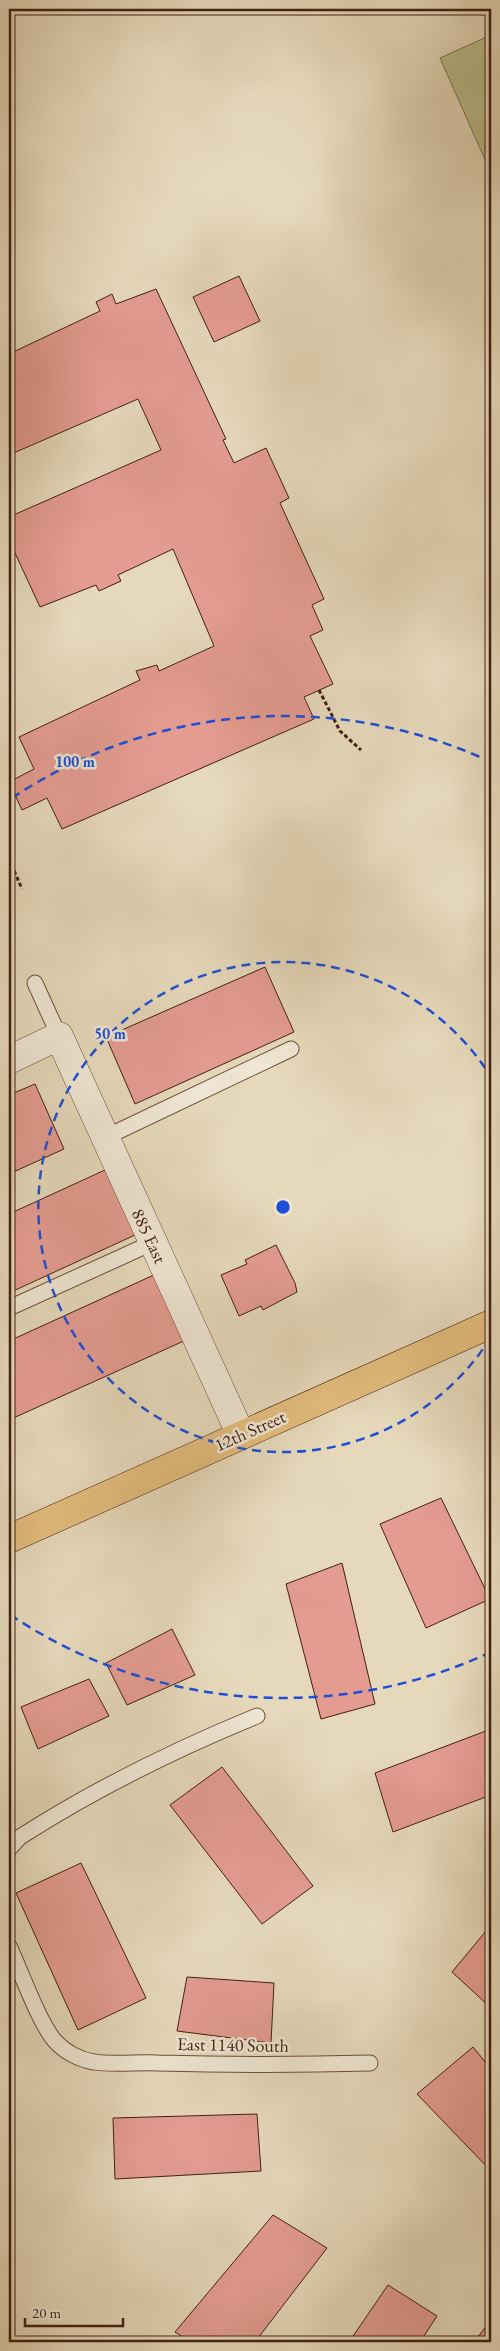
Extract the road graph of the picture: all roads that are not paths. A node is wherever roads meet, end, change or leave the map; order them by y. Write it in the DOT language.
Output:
graph roads {
  1 [pos="34,983"];
  2 [pos="59,1036"];
  3 [pos="291,1049"];
  4 [pos="9,1060"];
  5 [pos="104,1138"];
  6 [pos="152,1243"];
  7 [pos="9,1308"];
  8 [pos="491,1324"];
  9 [pos="241,1435"];
  10 [pos="9,1538"];
  11 [pos="257,1716"];
  12 [pos="9,1849"];
  13 [pos="9,1946"];
  14 [pos="370,2063"];
  1 -- 2 [label="lane"];
  2 -- 4 [label="street"];
  2 -- 5 [label="street, 885 East"];
  3 -- 5 [label="lane"];
  5 -- 6 [label="street, 885 East"];
  6 -- 7 [label="lane"];
  6 -- 9 [label="street, 885 East"];
  8 -- 9 [label="main road, 12th Street"];
  9 -- 10 [label="main road, 12th Street"];
  11 -- 12 [label="lane"];
  13 -- 14 [label="lane, East 1140 South"];
}
